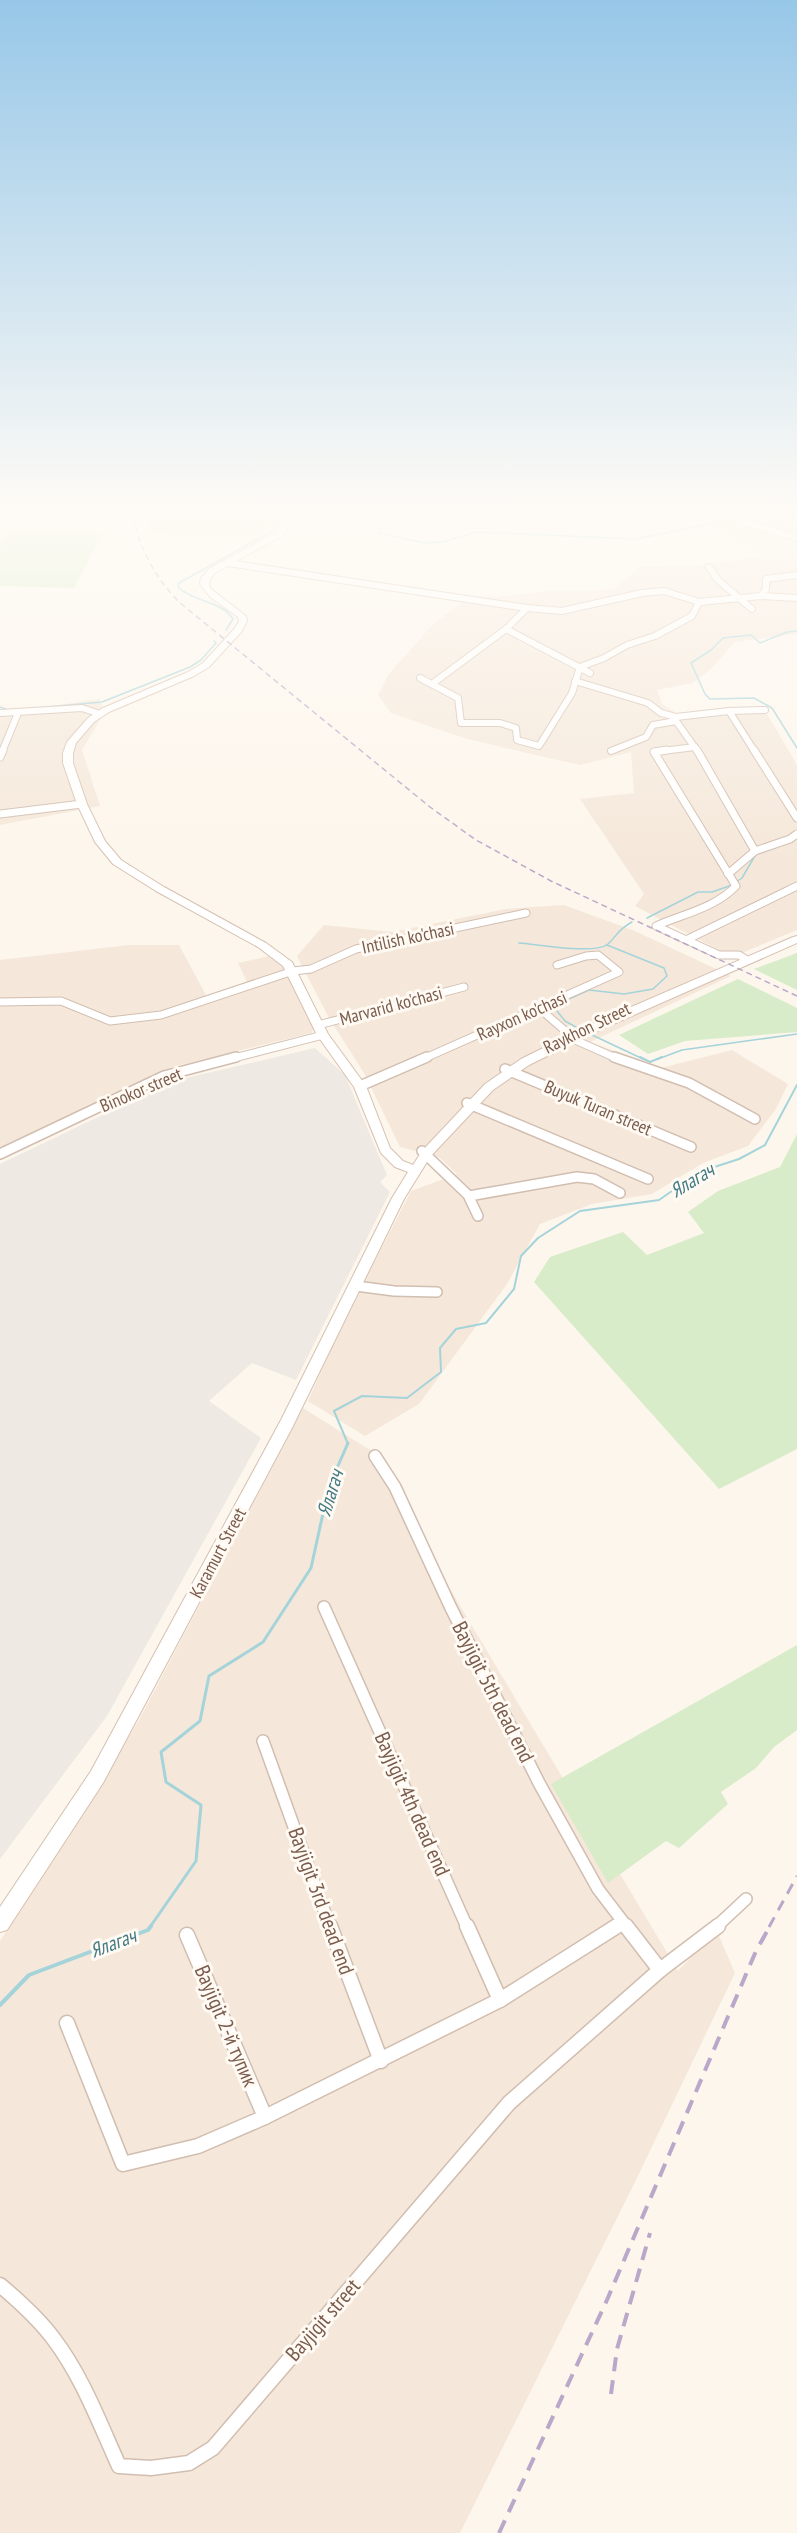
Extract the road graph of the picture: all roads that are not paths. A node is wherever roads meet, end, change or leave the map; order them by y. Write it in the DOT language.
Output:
graph roads {
  1 [pos="241,625"];
  2 [pos="511,625"];
  3 [pos="675,625"];
  4 [pos="506,630"];
  5 [pos="580,667"];
  6 [pos="590,673"];
  7 [pos="420,678"];
  8 [pos="575,681"];
  9 [pos="432,684"];
  10 [pos="765,710"];
  11 [pos="729,711"];
  12 [pos="0,713"];
  13 [pos="18,713"];
  14 [pos="100,714"];
  15 [pos="676,719"];
  16 [pos="695,747"];
  17 [pos="612,751"];
  18 [pos="0,757"];
  19 [pos="82,804"];
  20 [pos="0,814"];
  21 [pos="797,818"];
  22 [pos="797,834"];
  23 [pos="756,851"];
  24 [pos="729,875"];
  25 [pos="797,886"];
  26 [pos="526,913"];
  27 [pos="797,933"];
  28 [pos="797,939"];
  29 [pos="686,940"];
  30 [pos="745,958"];
  31 [pos="557,965"];
  32 [pos="293,971"];
  33 [pos="464,987"];
  34 [pos="0,1002"];
  35 [pos="540,1009"];
  36 [pos="320,1030"];
  37 [pos="572,1036"];
  38 [pos="508,1070"];
  39 [pos="360,1086"];
  40 [pos="470,1104"];
  41 [pos="755,1119"];
  42 [pos="691,1147"];
  43 [pos="424,1152"];
  44 [pos="0,1154"];
  45 [pos="411,1169"];
  46 [pos="648,1179"];
  47 [pos="620,1193"];
  48 [pos="469,1196"];
  49 [pos="478,1216"];
  50 [pos="356,1286"];
  51 [pos="436,1292"];
  52 [pos="298,1397"];
  53 [pos="283,1423"];
  54 [pos="375,1456"];
  55 [pos="324,1607"];
  56 [pos="263,1741"];
  57 [pos="746,1899"];
  58 [pos="0,1911"];
  59 [pos="623,1922"];
  60 [pos="0,1923"];
  61 [pos="187,1935"];
  62 [pos="660,1970"];
  63 [pos="500,2000"];
  64 [pos="67,2023"];
  65 [pos="381,2061"];
  66 [pos="265,2117"];
  67 [pos="0,2285"];
  1 -- 14 [label="main road"];
  2 -- 4 [label="street"];
  3 -- 5 [label="street"];
  4 -- 5 [label="street"];
  4 -- 9 [label="street"];
  5 -- 6 [label="street"];
  5 -- 8 [label="street"];
  7 -- 9 [label="street"];
  8 -- 9 [label="street"];
  8 -- 15 [label="street"];
  10 -- 11 [label="street"];
  11 -- 15 [label="street"];
  11 -- 21 [label="street"];
  12 -- 13 [label="street"];
  13 -- 14 [label="street"];
  13 -- 18 [label="street"];
  14 -- 19 [label="main road"];
  15 -- 16 [label="street"];
  15 -- 17 [label="street"];
  16 -- 23 [label="street"];
  16 -- 24 [label="street"];
  19 -- 20 [label="street"];
  19 -- 32 [label="main road"];
  22 -- 23 [label="street"];
  23 -- 24 [label="street"];
  24 -- 29 [label="street"];
  25 -- 29 [label="street"];
  26 -- 32 [label="street, Intilish ko'chasi"];
  27 -- 30 [label="main road, Raykhon Street"];
  28 -- 30 [label="main road, Raykhon Street"];
  29 -- 30 [label="street"];
  30 -- 37 [label="main road, Raykhon Street"];
  31 -- 35 [label="street, Rayxon ko'chasi"];
  32 -- 34 [label="street, Intilish ko'chasi"];
  32 -- 36 [label="main road"];
  33 -- 36 [label="street, Marvarid ko'chasi"];
  35 -- 37 [label="street"];
  35 -- 39 [label="street, Rayxon ko'chasi"];
  36 -- 39 [label="main road"];
  36 -- 44 [label="street, Binokor street"];
  37 -- 38 [label="main road, Raykhon Street"];
  37 -- 41 [label="street"];
  38 -- 40 [label="main road, Raykhon Street"];
  38 -- 42 [label="street, Buyuk Turan street"];
  39 -- 45 [label="main road"];
  40 -- 43 [label="main road, Raykhon Street"];
  40 -- 46 [label="street"];
  43 -- 45 [label="main road, Raykhon Street"];
  43 -- 48 [label="street"];
  45 -- 50 [label="main road, Karamurt Street"];
  45 -- 52 [label="main road, Karamurt Street"];
  47 -- 48 [label="street"];
  48 -- 49 [label="street"];
  50 -- 51 [label="street"];
  50 -- 52 [label="main road, Karamurt Street"];
  52 -- 53 [label="main road, Karamurt Street"];
  53 -- 58 [label="main road, Karamurt Street"];
  53 -- 60 [label="main road, Karamurt Street"];
  54 -- 59 [label="street, Bayjigit 5th dead end"];
  55 -- 63 [label="street, Bayjigit 4th dead end"];
  56 -- 65 [label="street, Bayjigit 3rd dead end"];
  57 -- 62 [label="street"];
  59 -- 62 [label="street, Bayjigit 5th dead end"];
  59 -- 63 [label="street"];
  61 -- 66 [label="street, Bayjigit 2-й тупик"];
  62 -- 67 [label="street, Bayjigit street"];
  63 -- 65 [label="street"];
  64 -- 66 [label="street"];
  65 -- 66 [label="street"];
}
